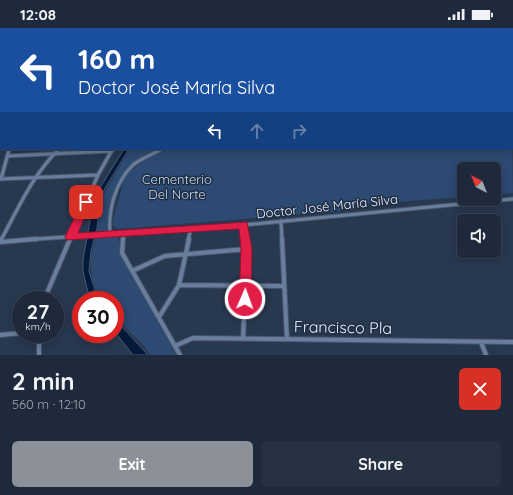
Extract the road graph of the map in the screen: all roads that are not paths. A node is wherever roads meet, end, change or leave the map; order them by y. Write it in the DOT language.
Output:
graph roads {
  1 [pos="9,150"];
  2 [pos="58,150"];
  3 [pos="112,150"];
  4 [pos="160,150"];
  5 [pos="54,154"];
  6 [pos="7,156"];
  7 [pos="98,174"];
  8 [pos="35,177"];
  9 [pos="0,179"];
  10 [pos="513,199"];
  11 [pos="281,221"];
  12 [pos="243,225"];
  13 [pos="190,228"];
  14 [pos="123,233"];
  15 [pos="110,234"];
  16 [pos="70,237"];
  17 [pos="0,242"];
  18 [pos="247,249"];
  19 [pos="186,254"];
  20 [pos="132,271"];
  21 [pos="179,285"];
  22 [pos="246,286"];
  23 [pos="284,286"];
  24 [pos="48,291"];
  25 [pos="159,317"];
  26 [pos="12,334"];
  27 [pos="0,335"];
  28 [pos="243,338"];
  29 [pos="287,339"];
  30 [pos="481,342"];
  31 [pos="513,342"];
  32 [pos="39,343"];
  33 [pos="175,346"];
  34 [pos="39,355"];
  35 [pos="180,355"];
  36 [pos="486,355"];
  1 -- 6 [label="street"];
  2 -- 5 [label="street"];
  3 -- 5 [label="street"];
  3 -- 7 [label="street"];
  4 -- 15 [label="street"];
  5 -- 6 [label="street"];
  5 -- 8 [label="street"];
  6 -- 9 [label="street"];
  7 -- 8 [label="street"];
  7 -- 16 [label="street"];
  8 -- 9 [label="street"];
  8 -- 17 [label="street"];
  10 -- 11 [label="street, Doctor José María Silva"];
  11 -- 12 [label="street, Doctor José María Silva"];
  11 -- 23 [label="street"];
  12 -- 13 [label="street, Doctor José María Silva"];
  12 -- 18 [label="street"];
  13 -- 14 [label="street, Doctor José María Silva"];
  13 -- 19 [label="street"];
  14 -- 15 [label="street, Doctor José María Silva"];
  14 -- 20 [label="street"];
  15 -- 16 [label="street, Doctor José María Silva"];
  16 -- 17 [label="street, Doctor José María Silva"];
  16 -- 24 [label="street"];
  18 -- 19 [label="street"];
  18 -- 22 [label="street"];
  19 -- 20 [label="street"];
  19 -- 21 [label="street"];
  20 -- 25 [label="street"];
  21 -- 22 [label="street"];
  21 -- 25 [label="street"];
  22 -- 23 [label="street"];
  22 -- 28 [label="street"];
  23 -- 29 [label="street"];
  25 -- 33 [label="street"];
  26 -- 27 [label="street"];
  28 -- 29 [label="street, Francisco Pla"];
  28 -- 33 [label="street, Francisco Pla"];
  29 -- 30 [label="street, Francisco Pla"];
  30 -- 31 [label="street, Francisco Pla"];
  30 -- 36 [label="street"];
  32 -- 34 [label="street"];
  33 -- 35 [label="street"];
}
